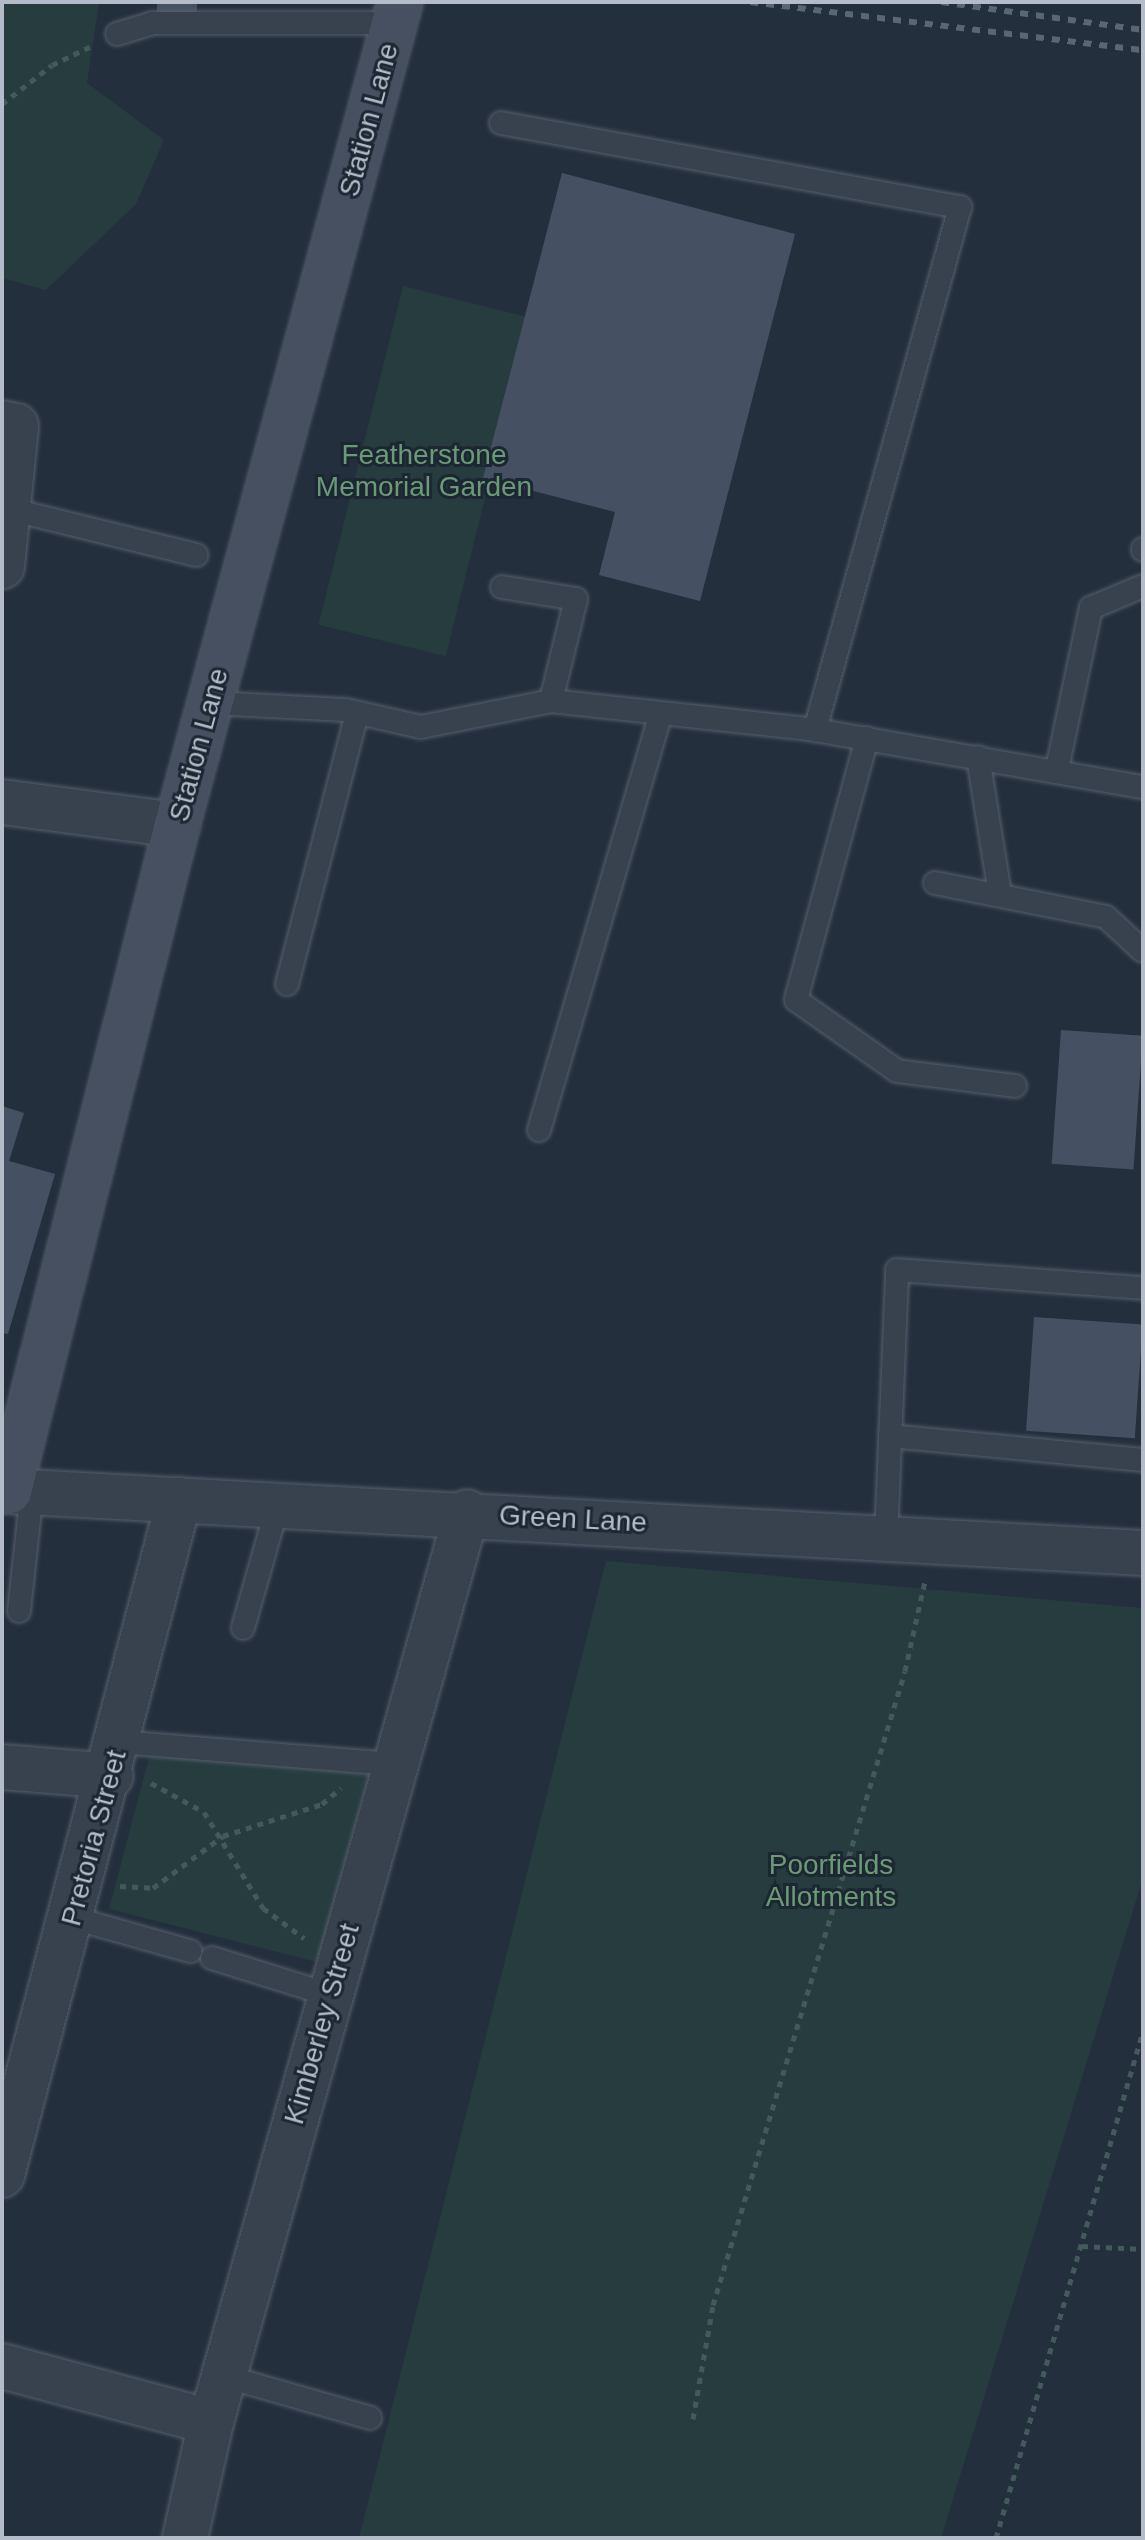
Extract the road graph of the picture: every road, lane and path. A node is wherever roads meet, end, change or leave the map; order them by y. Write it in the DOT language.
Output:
graph roads {
  1 [pos="398,12"];
  2 [pos="117,34"];
  3 [pos="2,104"];
  4 [pos="501,123"];
  5 [pos="9,424"];
  6 [pos="9,509"];
  7 [pos="196,555"];
  8 [pos="2,566"];
  9 [pos="1143,586"];
  10 [pos="502,587"];
  11 [pos="551,701"];
  12 [pos="211,703"];
  13 [pos="357,713"];
  14 [pos="660,717"];
  15 [pos="815,730"];
  16 [pos="867,738"];
  17 [pos="978,757"];
  18 [pos="1057,769"];
  19 [pos="1143,787"];
  20 [pos="2,802"];
  21 [pos="177,825"];
  22 [pos="935,883"];
  23 [pos="1000,895"];
  24 [pos="1143,951"];
  25 [pos="287,984"];
  26 [pos="1015,1086"];
  27 [pos="539,1130"];
  28 [pos="1143,1288"];
  29 [pos="890,1436"];
  30 [pos="1143,1460"];
  31 [pos="14,1491"];
  32 [pos="179,1500"];
  33 [pos="278,1504"];
  34 [pos="467,1512"];
  35 [pos="886,1538"];
  36 [pos="934,1541"];
  37 [pos="1143,1553"];
  38 [pos="19,1611"];
  39 [pos="243,1628"];
  40 [pos="115,1759"];
  41 [pos="375,1762"];
  42 [pos="2,1767"];
  43 [pos="223,1836"];
  44 [pos="85,1876"];
  45 [pos="73,1918"];
  46 [pos="342,1954"];
  47 [pos="330,1995"];
  48 [pos="1143,2031"];
  49 [pos="16,2078"];
  50 [pos="2,2175"];
  51 [pos="1082,2246"];
  52 [pos="1143,2249"];
  53 [pos="2,2366"];
  54 [pos="224,2376"];
  55 [pos="370,2418"];
  56 [pos="693,2419"];
  57 [pos="211,2422"];
  58 [pos="185,2538"];
  59 [pos="996,2538"];
  1 -- 2 [label="lane"];
  1 -- 12 [label="main road, Station Lane"];
  2 -- 3 [label="path"];
  4 -- 15 [label="lane"];
  5 -- 6 [label="street"];
  6 -- 7 [label="lane"];
  6 -- 8 [label="street"];
  9 -- 18 [label="lane"];
  10 -- 11 [label="lane"];
  11 -- 13 [label="lane"];
  11 -- 14 [label="lane"];
  12 -- 13 [label="lane"];
  12 -- 21 [label="main road, Station Lane"];
  13 -- 25 [label="lane"];
  14 -- 15 [label="lane"];
  14 -- 27 [label="lane"];
  15 -- 16 [label="lane"];
  16 -- 17 [label="lane"];
  16 -- 26 [label="lane"];
  17 -- 18 [label="lane"];
  17 -- 23 [label="lane"];
  18 -- 19 [label="lane"];
  20 -- 21 [label="street"];
  21 -- 31 [label="main road, Station Lane"];
  22 -- 23 [label="lane"];
  23 -- 24 [label="lane"];
  28 -- 29 [label="lane"];
  29 -- 30 [label="lane"];
  29 -- 35 [label="lane"];
  31 -- 32 [label="street, Green Lane"];
  31 -- 38 [label="lane"];
  32 -- 33 [label="street, Green Lane"];
  32 -- 40 [label="street, Pretoria Street"];
  33 -- 34 [label="street, Green Lane"];
  33 -- 39 [label="lane"];
  34 -- 35 [label="street, Green Lane"];
  34 -- 41 [label="street, Kimberley Street"];
  35 -- 36 [label="street, Green Lane"];
  36 -- 37 [label="street, Green Lane"];
  36 -- 56 [label="path"];
  40 -- 41 [label="lane"];
  40 -- 42 [label="street"];
  40 -- 43 [label="path"];
  40 -- 44 [label="street, Pretoria Street"];
  41 -- 43 [label="path"];
  41 -- 46 [label="street, Kimberley Street"];
  43 -- 44 [label="path"];
  43 -- 46 [label="path"];
  44 -- 45 [label="street, Pretoria Street"];
  45 -- 47 [label="lane"];
  45 -- 49 [label="street, Pretoria Street"];
  46 -- 47 [label="street, Kimberley Street"];
  47 -- 54 [label="street, Kimberley Street"];
  48 -- 51 [label="path"];
  49 -- 50 [label="street, Pretoria Street"];
  51 -- 52 [label="path"];
  51 -- 59 [label="path"];
  53 -- 57 [label="street"];
  54 -- 55 [label="lane"];
  54 -- 57 [label="street, Kimberley Street"];
  57 -- 58 [label="street, Kimberley Street"];
}
